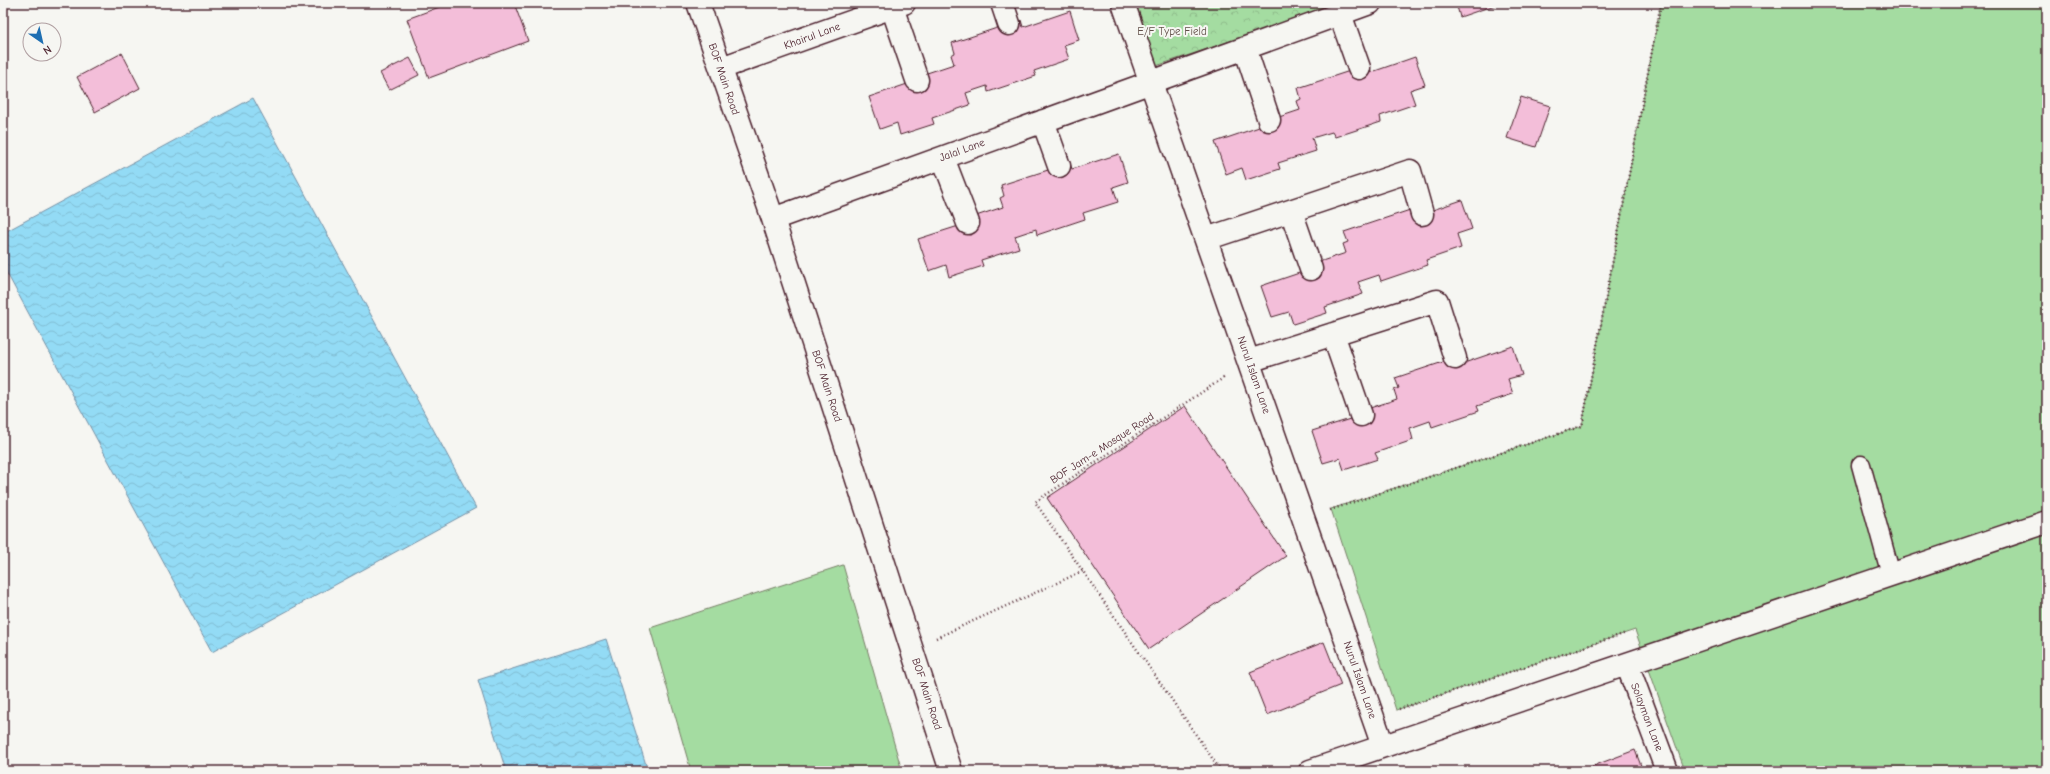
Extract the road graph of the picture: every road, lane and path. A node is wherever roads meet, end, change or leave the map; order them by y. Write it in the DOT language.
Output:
graph roads {
  1 [pos="698,3"];
  2 [pos="1002,3"];
  3 [pos="1123,3"];
  4 [pos="1370,3"];
  5 [pos="1661,3"];
  6 [pos="898,5"];
  7 [pos="1340,14"];
  8 [pos="1009,24"];
  9 [pos="1245,48"];
  10 [pos="721,68"];
  11 [pos="1359,68"];
  12 [pos="917,80"];
  13 [pos="1151,82"];
  14 [pos="1269,120"];
  15 [pos="1043,121"];
  16 [pos="943,158"];
  17 [pos="1059,166"];
  18 [pos="1291,211"];
  19 [pos="1422,214"];
  20 [pos="773,219"];
  21 [pos="968,223"];
  22 [pos="1206,239"];
  23 [pos="1310,269"];
  24 [pos="1333,334"];
  25 [pos="1455,358"];
  26 [pos="1249,361"];
  27 [pos="1361,415"];
  28 [pos="1861,465"];
  29 [pos="1328,511"];
  30 [pos="2047,522"];
  31 [pos="1084,571"];
  32 [pos="1891,575"];
  33 [pos="1626,633"];
  34 [pos="913,649"];
  35 [pos="1627,664"];
  36 [pos="1396,710"];
  37 [pos="1383,746"];
  38 [pos="951,771"];
  39 [pos="1221,771"];
  40 [pos="1310,771"];
  41 [pos="1667,771"];
  1 -- 10 [label="street, BOF Main Road"];
  2 -- 8 [label="street"];
  3 -- 13 [label="street, Nurul Islam Lane"];
  4 -- 7 [label="street, Jalal Lane"];
  5 -- 29 [label="path"];
  6 -- 10 [label="street, Khairul Lane"];
  6 -- 12 [label="street"];
  7 -- 9 [label="street, Jalal Lane"];
  7 -- 11 [label="street"];
  9 -- 13 [label="street, Jalal Lane"];
  9 -- 14 [label="street"];
  10 -- 20 [label="street, BOF Main Road"];
  13 -- 15 [label="street, Jalal Lane"];
  13 -- 22 [label="street, Nurul Islam Lane"];
  15 -- 16 [label="street, Jalal Lane"];
  15 -- 17 [label="street"];
  16 -- 20 [label="street, Jalal Lane"];
  16 -- 21 [label="street"];
  18 -- 19 [label="street"];
  18 -- 22 [label="street"];
  18 -- 23 [label="street"];
  20 -- 34 [label="street, BOF Main Road"];
  22 -- 26 [label="street, Nurul Islam Lane"];
  24 -- 25 [label="street"];
  24 -- 26 [label="street"];
  24 -- 27 [label="street"];
  26 -- 31 [label="path, BOF Jam-e Mosque Road"];
  26 -- 37 [label="street, Nurul Islam Lane"];
  28 -- 32 [label="lane"];
  30 -- 32 [label="street"];
  31 -- 34 [label="path"];
  31 -- 39 [label="path, BOF Jam-e Mosque Road"];
  32 -- 35 [label="street"];
  33 -- 36 [label="path"];
  34 -- 38 [label="street, BOF Main Road"];
  35 -- 37 [label="street"];
  35 -- 41 [label="street, Solayman Lane"];
  37 -- 40 [label="street"];
}
